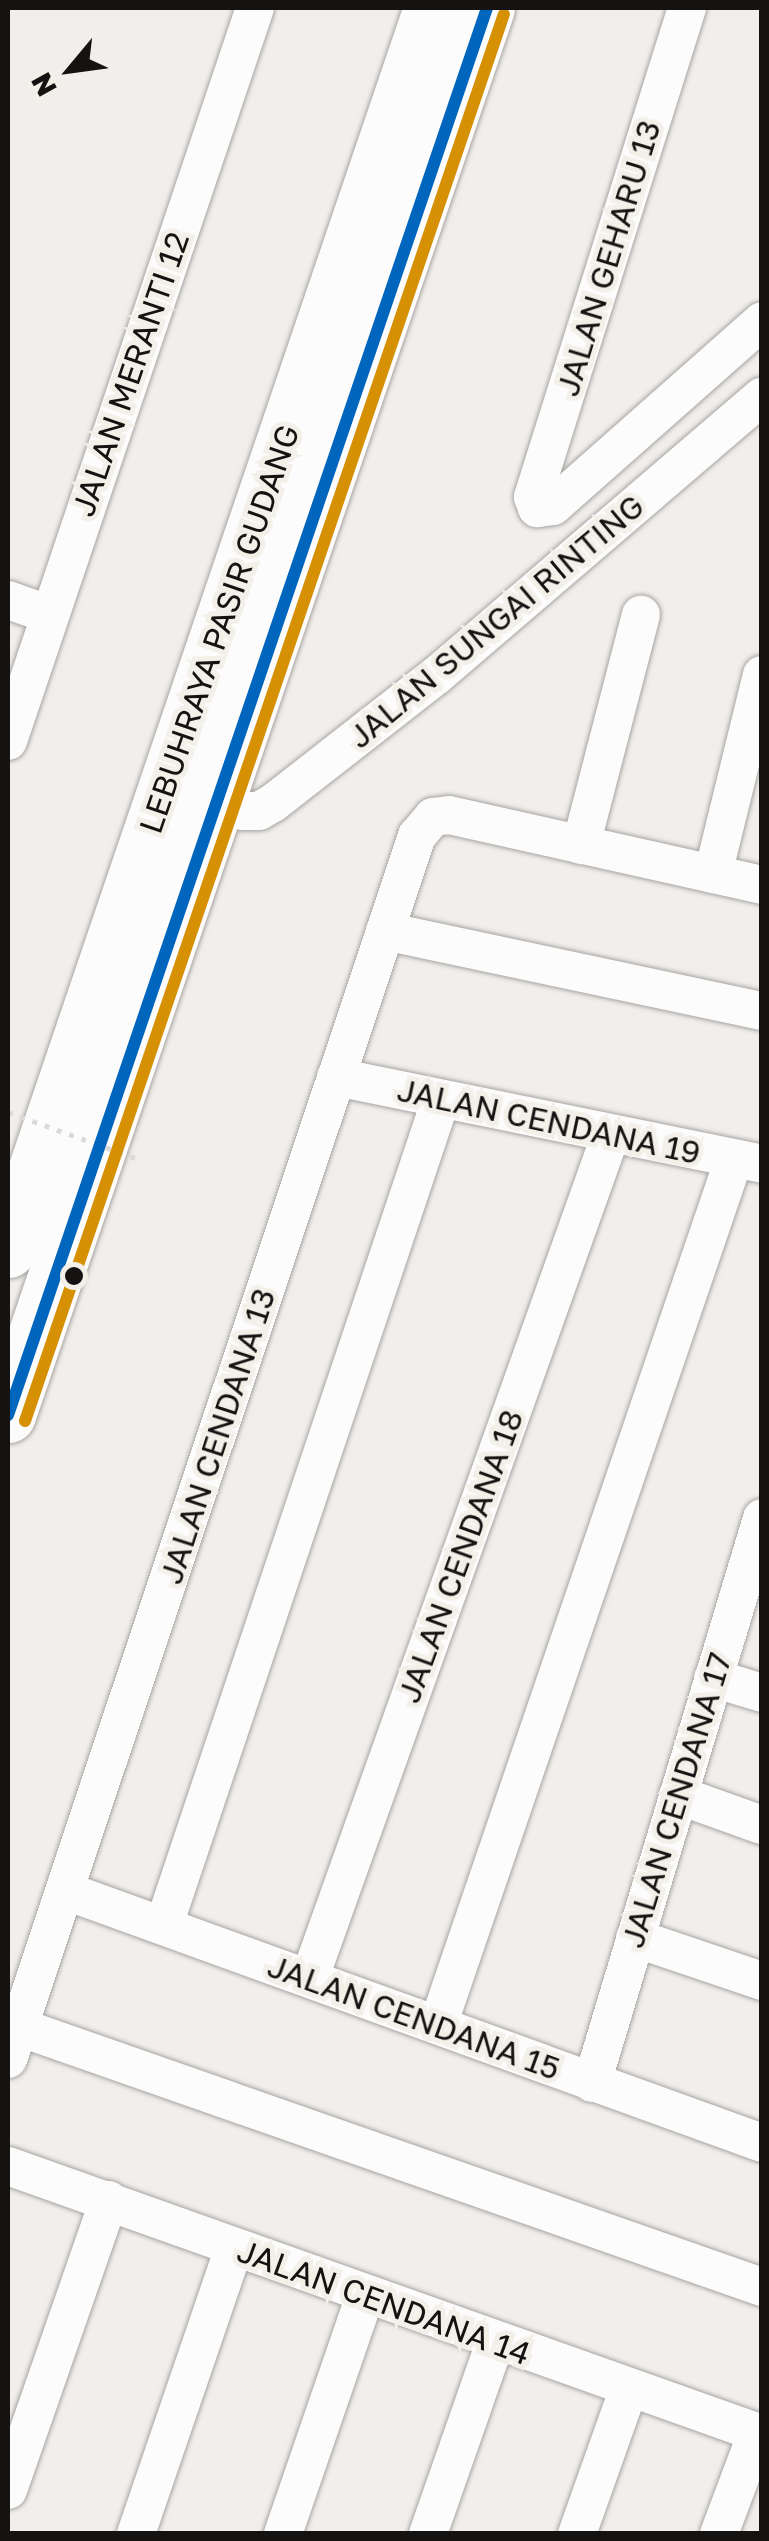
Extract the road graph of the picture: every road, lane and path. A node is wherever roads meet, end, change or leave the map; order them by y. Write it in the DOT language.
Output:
graph roads {
  1 [pos="255,8"];
  2 [pos="431,8"];
  3 [pos="487,8"];
  4 [pos="687,8"];
  5 [pos="762,321"];
  6 [pos="762,396"];
  7 [pos="8,600"];
  8 [pos="48,614"];
  9 [pos="641,615"];
  10 [pos="762,676"];
  11 [pos="8,741"];
  12 [pos="218,801"];
  13 [pos="581,844"];
  14 [pos="713,874"];
  15 [pos="762,884"];
  16 [pos="386,930"];
  17 [pos="762,1011"];
  18 [pos="336,1078"];
  19 [pos="441,1099"];
  20 [pos="8,1112"];
  21 [pos="611,1134"];
  22 [pos="135,1158"];
  23 [pos="748,1162"];
  24 [pos="8,1250"];
  25 [pos="8,1415"];
  26 [pos="762,1518"];
  27 [pos="713,1678"];
  28 [pos="762,1693"];
  29 [pos="678,1795"];
  30 [pos="762,1825"];
  31 [pos="66,1891"];
  32 [pos="164,1926"];
  33 [pos="635,1938"];
  34 [pos="310,1977"];
  35 [pos="762,1981"];
  36 [pos="438,2025"];
  37 [pos="13,2043"];
  38 [pos="592,2083"];
  39 [pos="762,2143"];
  40 [pos="8,2166"];
  41 [pos="109,2200"];
  42 [pos="234,2247"];
  43 [pos="762,2287"];
  44 [pos="366,2296"];
  45 [pos="495,2343"];
  46 [pos="629,2388"];
  47 [pos="759,2433"];
  48 [pos="8,2490"];
  49 [pos="136,2534"];
  50 [pos="283,2534"];
  51 [pos="428,2534"];
  52 [pos="577,2534"];
  53 [pos="719,2534"];
  1 -- 8 [label="street, JALAN MERANTI 12"];
  2 -- 24 [label="highway, LEBUHRAYA PASIR GUDANG"];
  3 -- 12 [label="highway, LEBUHRAYA PASIR GUDANG"];
  4 -- 5 [label="street, JALAN GEHARU 13"];
  6 -- 12 [label="street, JALAN SUNGAI RINTING"];
  7 -- 8 [label="street"];
  8 -- 11 [label="street, JALAN MERANTI 12"];
  9 -- 13 [label="street"];
  10 -- 14 [label="street"];
  12 -- 25 [label="highway, LEBUHRAYA PASIR GUDANG"];
  13 -- 14 [label="street"];
  13 -- 16 [label="street, JALAN CENDANA 13"];
  14 -- 15 [label="street"];
  16 -- 17 [label="street"];
  16 -- 18 [label="street, JALAN CENDANA 13"];
  18 -- 19 [label="street, JALAN CENDANA 19"];
  18 -- 31 [label="street, JALAN CENDANA 13"];
  19 -- 21 [label="street, JALAN CENDANA 19"];
  19 -- 32 [label="street"];
  20 -- 22 [label="path, bridge"];
  21 -- 23 [label="street, JALAN CENDANA 19"];
  21 -- 34 [label="street, JALAN CENDANA 18"];
  23 -- 36 [label="street"];
  26 -- 27 [label="street, JALAN CENDANA 17"];
  27 -- 28 [label="street"];
  27 -- 29 [label="street, JALAN CENDANA 17"];
  29 -- 30 [label="street"];
  29 -- 33 [label="street, JALAN CENDANA 17"];
  31 -- 32 [label="street, JALAN CENDANA 15"];
  31 -- 37 [label="street, JALAN CENDANA 13"];
  32 -- 34 [label="street, JALAN CENDANA 15"];
  33 -- 35 [label="street"];
  33 -- 38 [label="street, JALAN CENDANA 17"];
  34 -- 36 [label="street, JALAN CENDANA 15"];
  36 -- 38 [label="street, JALAN CENDANA 15"];
  37 -- 43 [label="street"];
  38 -- 39 [label="street, JALAN CENDANA 15"];
  40 -- 41 [label="street, JALAN CENDANA 14"];
  41 -- 42 [label="street, JALAN CENDANA 14"];
  41 -- 48 [label="street"];
  42 -- 44 [label="street, JALAN CENDANA 14"];
  42 -- 49 [label="street"];
  44 -- 45 [label="street, JALAN CENDANA 14"];
  44 -- 50 [label="street"];
  45 -- 46 [label="street, JALAN CENDANA 14"];
  45 -- 51 [label="street"];
  46 -- 47 [label="street, JALAN CENDANA 14"];
  46 -- 52 [label="street"];
  47 -- 53 [label="street"];
}
